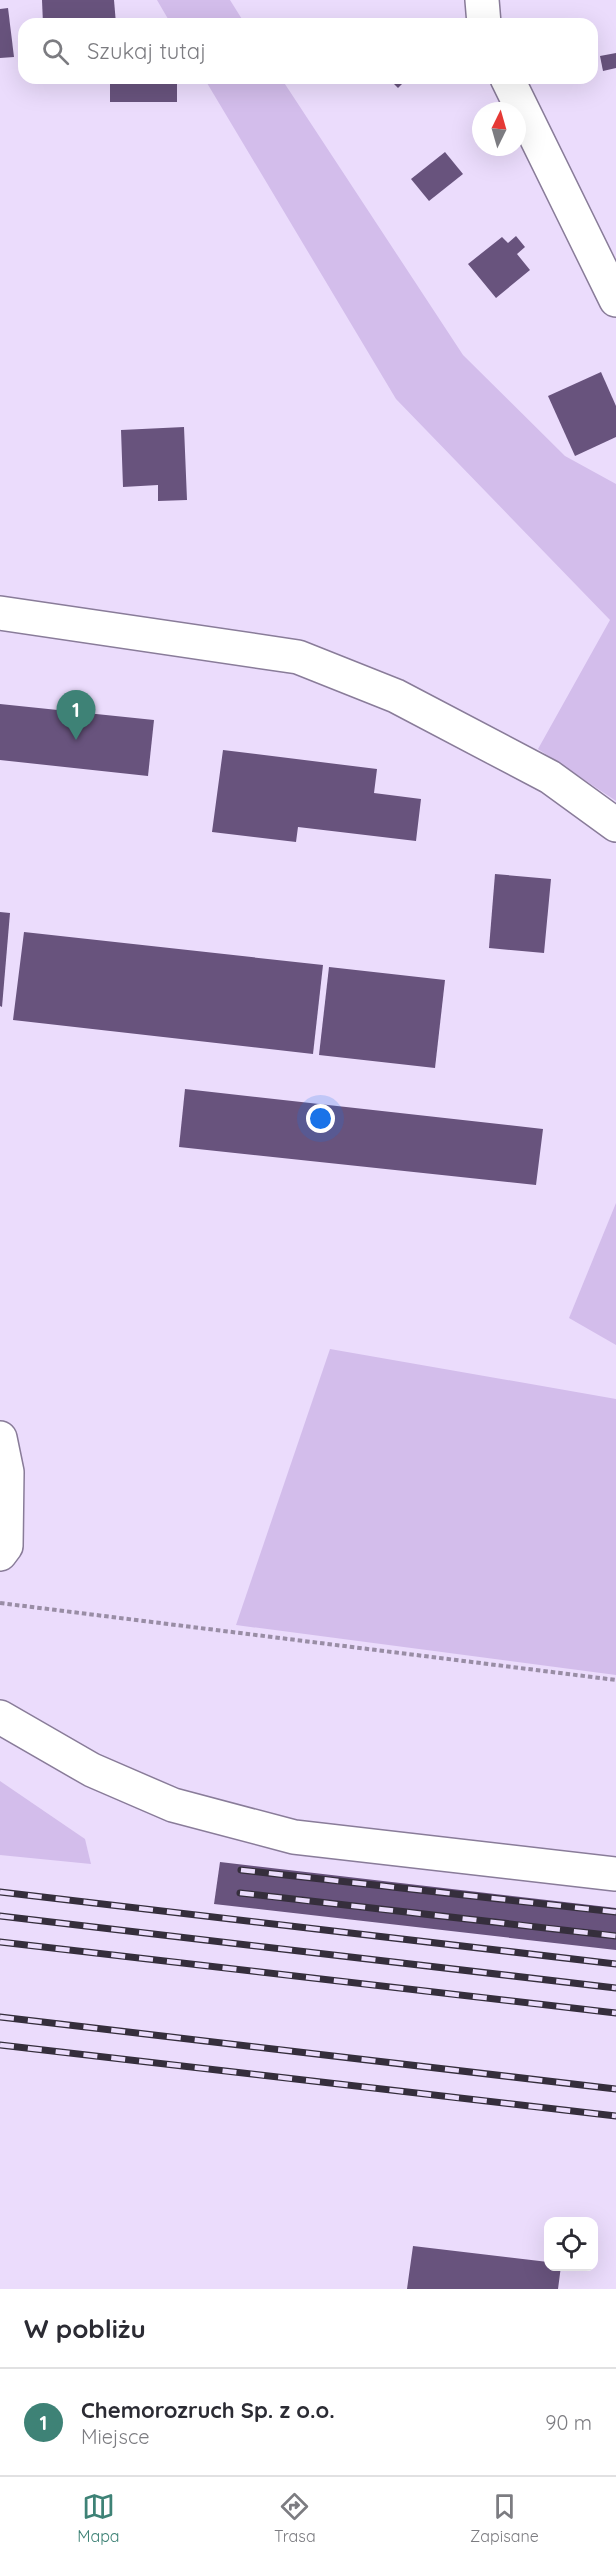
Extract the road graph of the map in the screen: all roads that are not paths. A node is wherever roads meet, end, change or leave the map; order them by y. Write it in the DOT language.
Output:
graph roads {
  1 [pos="482,0"];
  2 [pos="484,18"];
  3 [pos="510,84"];
  4 [pos="616,300"];
  5 [pos="0,613"];
  6 [pos="616,825"];
  7 [pos="0,1438"];
  8 [pos="3,1550"];
  9 [pos="0,1717"];
  10 [pos="616,1874"];
  1 -- 2 [label="street"];
  3 -- 4 [label="street"];
  5 -- 6 [label="street"];
  7 -- 8 [label="street"];
  9 -- 10 [label="street"];
}
